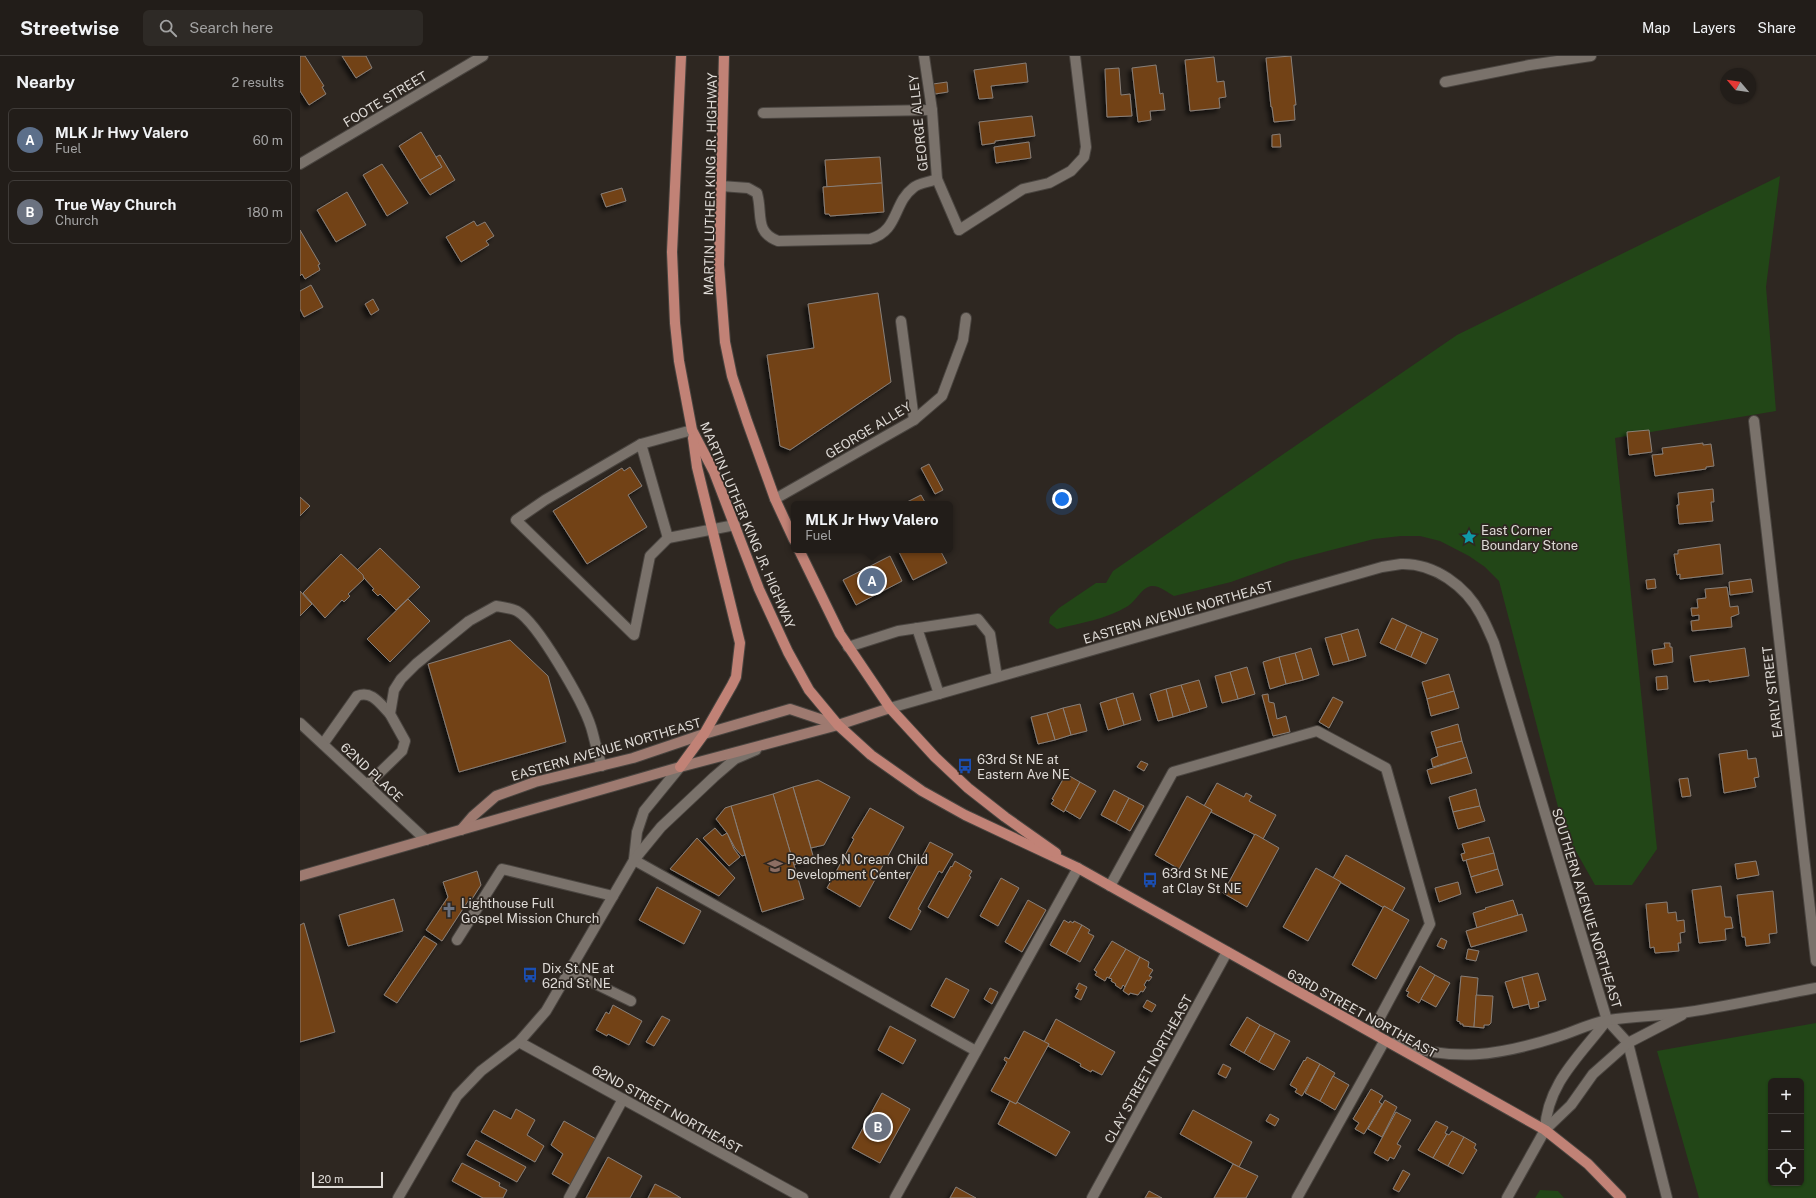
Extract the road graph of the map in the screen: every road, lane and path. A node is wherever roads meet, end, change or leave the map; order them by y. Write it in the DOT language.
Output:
graph roads {
  1 [pos="483,56"];
  2 [pos="681,56"];
  3 [pos="724,56"];
  4 [pos="924,56"];
  5 [pos="1075,56"];
  6 [pos="1591,56"];
  7 [pos="1445,82"];
  8 [pos="932,110"];
  9 [pos="763,113"];
  10 [pos="300,164"];
  11 [pos="937,180"];
  12 [pos="721,186"];
  13 [pos="966,318"];
  14 [pos="902,321"];
  15 [pos="914,420"];
  16 [pos="1754,421"];
  17 [pos="692,430"];
  18 [pos="641,444"];
  19 [pos="774,499"];
  20 [pos="735,525"];
  21 [pos="712,529"];
  22 [pos="791,534"];
  23 [pos="668,538"];
  24 [pos="800,553"];
  25 [pos="917,628"];
  26 [pos="1494,643"];
  27 [pos="848,647"];
  28 [pos="996,677"];
  29 [pos="939,694"];
  30 [pos="890,708"];
  31 [pos="390,714"];
  32 [pos="300,723"];
  33 [pos="838,725"];
  34 [pos="704,734"];
  35 [pos="770,743"];
  36 [pos="323,744"];
  37 [pos="602,766"];
  38 [pos="680,767"];
  39 [pos="367,785"];
  40 [pos="461,830"];
  41 [pos="426,840"];
  42 [pos="634,860"];
  43 [pos="1078,868"];
  44 [pos="300,876"];
  45 [pos="1110,886"];
  46 [pos="613,896"];
  47 [pos="457,940"];
  48 [pos="1228,952"];
  49 [pos="1816,961"];
  50 [pos="569,971"];
  51 [pos="1816,988"];
  52 [pos="631,1001"];
  53 [pos="1688,1012"];
  54 [pos="1607,1020"];
  55 [pos="1372,1032"];
  56 [pos="1385,1040"];
  57 [pos="519,1042"];
  58 [pos="1628,1043"];
  59 [pos="976,1051"];
  60 [pos="623,1099"];
  61 [pos="1545,1130"];
  62 [pos="398,1198"];
  63 [pos="568,1198"];
  64 [pos="803,1198"];
  65 [pos="895,1198"];
  66 [pos="1092,1198"];
  67 [pos="1297,1198"];
  68 [pos="1507,1198"];
  69 [pos="1621,1198"];
  70 [pos="1667,1198"];
  1 -- 10 [label="street, FOOTE STREET"];
  2 -- 17 [label="main road, MARTIN LUTHER KING JR. HIGHWAY"];
  3 -- 12 [label="main road, MARTIN LUTHER KING JR. HIGHWAY"];
  4 -- 8 [label="street, GEORGE ALLEY"];
  5 -- 11 [label="street, GEORGE ALLEY"];
  6 -- 7 [label="street"];
  8 -- 9 [label="street"];
  8 -- 11 [label="street, GEORGE ALLEY"];
  11 -- 12 [label="street"];
  12 -- 19 [label="main road, MARTIN LUTHER KING JR. HIGHWAY"];
  13 -- 15 [label="street, GEORGE ALLEY"];
  14 -- 15 [label="street"];
  15 -- 19 [label="street, GEORGE ALLEY"];
  16 -- 49 [label="street, EARLY STREET"];
  17 -- 18 [label="street"];
  17 -- 20 [label="main road, MARTIN LUTHER KING JR. HIGHWAY"];
  17 -- 21 [label="main road"];
  18 -- 23 [label="street"];
  18 -- 23 [label="street"];
  19 -- 22 [label="main road, MARTIN LUTHER KING JR. HIGHWAY"];
  20 -- 21 [label="street"];
  20 -- 33 [label="main road, MARTIN LUTHER KING JR. HIGHWAY"];
  21 -- 23 [label="street"];
  21 -- 34 [label="main road"];
  24 -- 27 [label="main road"];
  25 -- 27 [label="street"];
  25 -- 28 [label="street"];
  25 -- 29 [label="street"];
  26 -- 28 [label="street, EASTERN AVENUE NORTHEAST"];
  26 -- 54 [label="street, SOUTHERN AVENUE NORTHEAST"];
  27 -- 30 [label="main road"];
  28 -- 29 [label="street, EASTERN AVENUE NORTHEAST"];
  29 -- 30 [label="street, EASTERN AVENUE NORTHEAST"];
  30 -- 33 [label="main road, EASTERN AVENUE NORTHEAST"];
  30 -- 43 [label="main road, 63RD STREET NORTHEAST"];
  31 -- 36 [label="street"];
  31 -- 37 [label="street"];
  31 -- 39 [label="street"];
  32 -- 36 [label="street, 62ND PLACE"];
  33 -- 34 [label="main road, EASTERN AVENUE NORTHEAST"];
  33 -- 35 [label="main road, EASTERN AVENUE NORTHEAST"];
  33 -- 43 [label="main road, 63RD STREET NORTHEAST"];
  34 -- 37 [label="main road, EASTERN AVENUE NORTHEAST"];
  34 -- 38 [label="main road"];
  35 -- 38 [label="main road, EASTERN AVENUE NORTHEAST"];
  35 -- 42 [label="street"];
  36 -- 39 [label="street, 62ND PLACE"];
  37 -- 40 [label="main road, EASTERN AVENUE NORTHEAST"];
  38 -- 40 [label="main road, EASTERN AVENUE NORTHEAST"];
  38 -- 42 [label="street"];
  39 -- 41 [label="street, 62ND PLACE"];
  40 -- 41 [label="main road, EASTERN AVENUE NORTHEAST"];
  41 -- 44 [label="main road, EASTERN AVENUE NORTHEAST"];
  42 -- 46 [label="street"];
  42 -- 59 [label="street"];
  43 -- 45 [label="main road, 63RD STREET NORTHEAST"];
  43 -- 59 [label="street"];
  45 -- 48 [label="main road, 63RD STREET NORTHEAST"];
  45 -- 55 [label="street"];
  46 -- 47 [label="street"];
  46 -- 50 [label="street"];
  48 -- 55 [label="main road, 63RD STREET NORTHEAST"];
  48 -- 66 [label="street, CLAY STREET NORTHEAST"];
  50 -- 52 [label="street"];
  50 -- 57 [label="street"];
  51 -- 53 [label="street"];
  53 -- 54 [label="street"];
  53 -- 58 [label="street"];
  54 -- 56 [label="street"];
  54 -- 58 [label="street, SOUTHERN AVENUE NORTHEAST"];
  54 -- 61 [label="street"];
  55 -- 56 [label="main road, 63RD STREET NORTHEAST"];
  56 -- 61 [label="main road, 63RD STREET NORTHEAST"];
  56 -- 67 [label="street"];
  57 -- 60 [label="street, 62ND STREET NORTHEAST"];
  57 -- 62 [label="street"];
  58 -- 61 [label="street"];
  58 -- 70 [label="street, SOUTHERN AVENUE NORTHEAST"];
  59 -- 65 [label="street"];
  60 -- 63 [label="street"];
  60 -- 64 [label="street, 62ND STREET NORTHEAST"];
  61 -- 68 [label="street"];
  61 -- 69 [label="main road, 63RD STREET NORTHEAST"];
}
